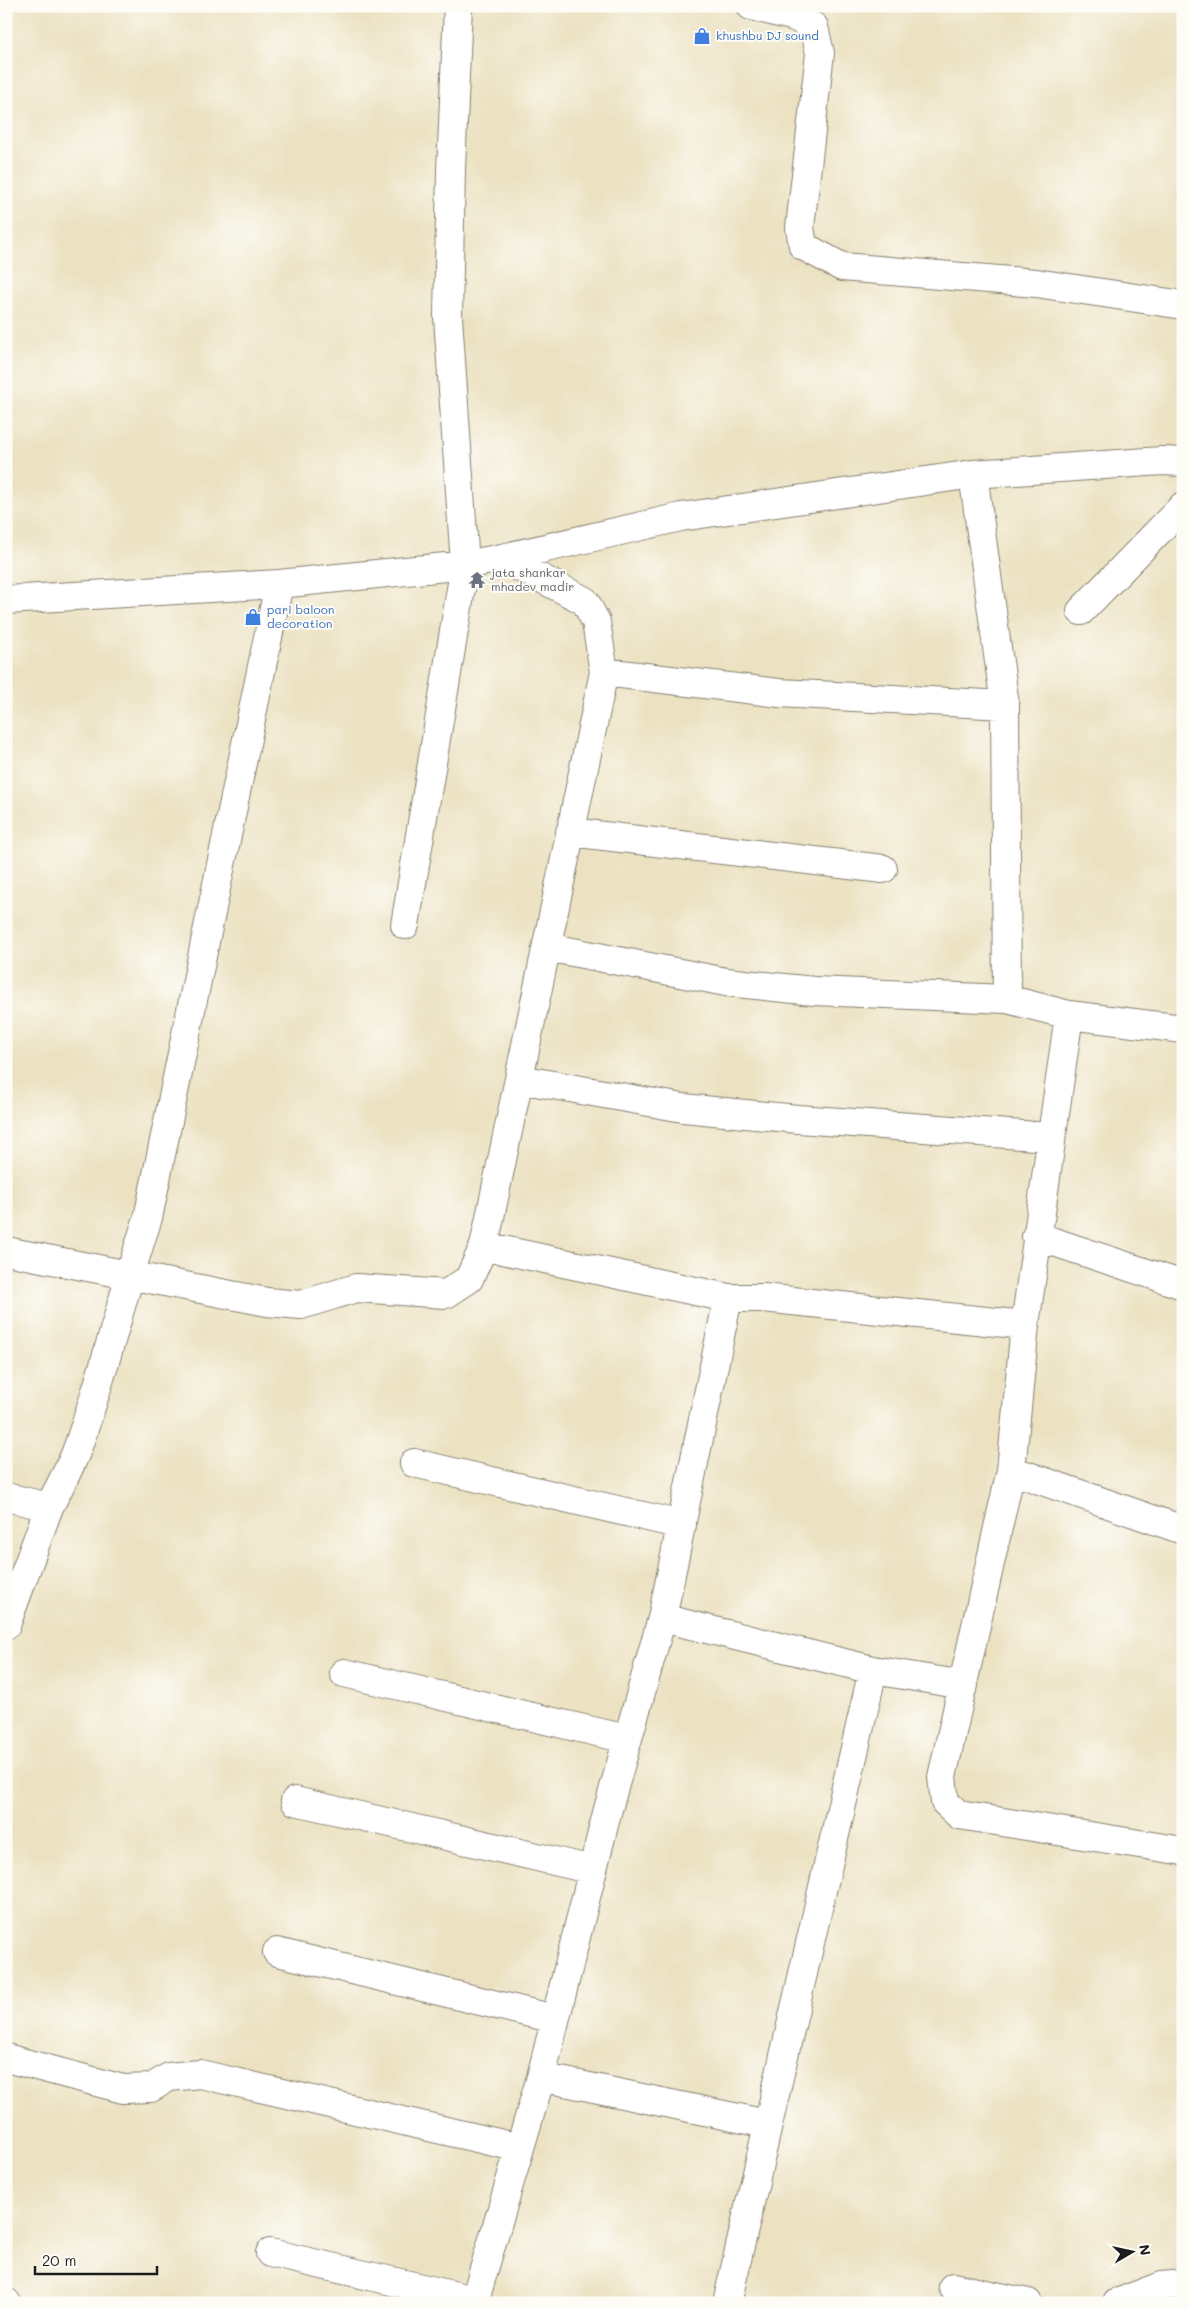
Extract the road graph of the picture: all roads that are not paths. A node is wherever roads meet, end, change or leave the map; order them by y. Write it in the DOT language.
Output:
graph roads {
  1 [pos="458,6"];
  2 [pos="750,6"];
  3 [pos="1183,305"];
  4 [pos="1183,462"];
  5 [pos="973,474"];
  6 [pos="1183,506"];
  7 [pos="502,558"];
  8 [pos="465,565"];
  9 [pos="279,584"];
  10 [pos="6,600"];
  11 [pos="1080,611"];
  12 [pos="604,672"];
  13 [pos="1005,705"];
  14 [pos="570,832"];
  15 [pos="883,869"];
  16 [pos="405,925"];
  17 [pos="546,947"];
  18 [pos="1007,999"];
  19 [pos="1069,1015"];
  20 [pos="1183,1029"];
  21 [pos="519,1079"];
  22 [pos="1050,1137"];
  23 [pos="1036,1236"];
  24 [pos="484,1246"];
  25 [pos="6,1251"];
  26 [pos="128,1275"];
  27 [pos="1183,1285"];
  28 [pos="728,1298"];
  29 [pos="1025,1325"];
  30 [pos="414,1463"];
  31 [pos="1011,1470"];
  32 [pos="6,1497"];
  33 [pos="49,1507"];
  34 [pos="682,1525"];
  35 [pos="1183,1530"];
  36 [pos="662,1618"];
  37 [pos="6,1625"];
  38 [pos="873,1670"];
  39 [pos="344,1672"];
  40 [pos="964,1685"];
  41 [pos="627,1739"];
  42 [pos="295,1801"];
  43 [pos="1183,1851"];
  44 [pos="593,1870"];
  45 [pos="277,1952"];
  46 [pos="556,2019"];
  47 [pos="6,2058"];
  48 [pos="541,2077"];
  49 [pos="768,2124"];
  50 [pos="520,2148"];
  51 [pos="270,2253"];
  52 [pos="1183,2284"];
  53 [pos="953,2287"];
  54 [pos="474,2302"];
  55 [pos="727,2303"];
  56 [pos="1028,2303"];
  57 [pos="1117,2303"];
  1 -- 8 [label="street"];
  2 -- 3 [label="street"];
  4 -- 5 [label="street"];
  5 -- 7 [label="street"];
  5 -- 13 [label="street"];
  6 -- 11 [label="street"];
  7 -- 8 [label="street"];
  7 -- 12 [label="street"];
  8 -- 9 [label="street"];
  8 -- 16 [label="street"];
  9 -- 10 [label="street"];
  9 -- 26 [label="street"];
  12 -- 13 [label="street"];
  12 -- 14 [label="street"];
  13 -- 18 [label="street"];
  14 -- 15 [label="street"];
  14 -- 17 [label="street"];
  17 -- 18 [label="street"];
  17 -- 21 [label="street"];
  18 -- 19 [label="street"];
  19 -- 20 [label="street"];
  19 -- 22 [label="street"];
  21 -- 22 [label="street"];
  21 -- 24 [label="street"];
  22 -- 23 [label="street"];
  23 -- 27 [label="street"];
  23 -- 29 [label="street"];
  24 -- 26 [label="street"];
  24 -- 28 [label="street"];
  25 -- 26 [label="street"];
  26 -- 33 [label="street"];
  28 -- 29 [label="street"];
  28 -- 34 [label="street"];
  29 -- 31 [label="street"];
  30 -- 34 [label="street"];
  31 -- 35 [label="street"];
  31 -- 40 [label="street"];
  32 -- 33 [label="street"];
  33 -- 37 [label="street"];
  34 -- 36 [label="street"];
  36 -- 38 [label="street"];
  36 -- 41 [label="street"];
  38 -- 40 [label="street"];
  38 -- 49 [label="street"];
  39 -- 41 [label="street"];
  40 -- 43 [label="street"];
  41 -- 44 [label="street"];
  42 -- 44 [label="street"];
  44 -- 46 [label="street"];
  45 -- 46 [label="street"];
  46 -- 48 [label="street"];
  47 -- 50 [label="street"];
  48 -- 49 [label="street"];
  48 -- 50 [label="street"];
  49 -- 55 [label="street"];
  50 -- 54 [label="street"];
  51 -- 54 [label="street"];
  52 -- 57 [label="street"];
  53 -- 56 [label="street"];
}
